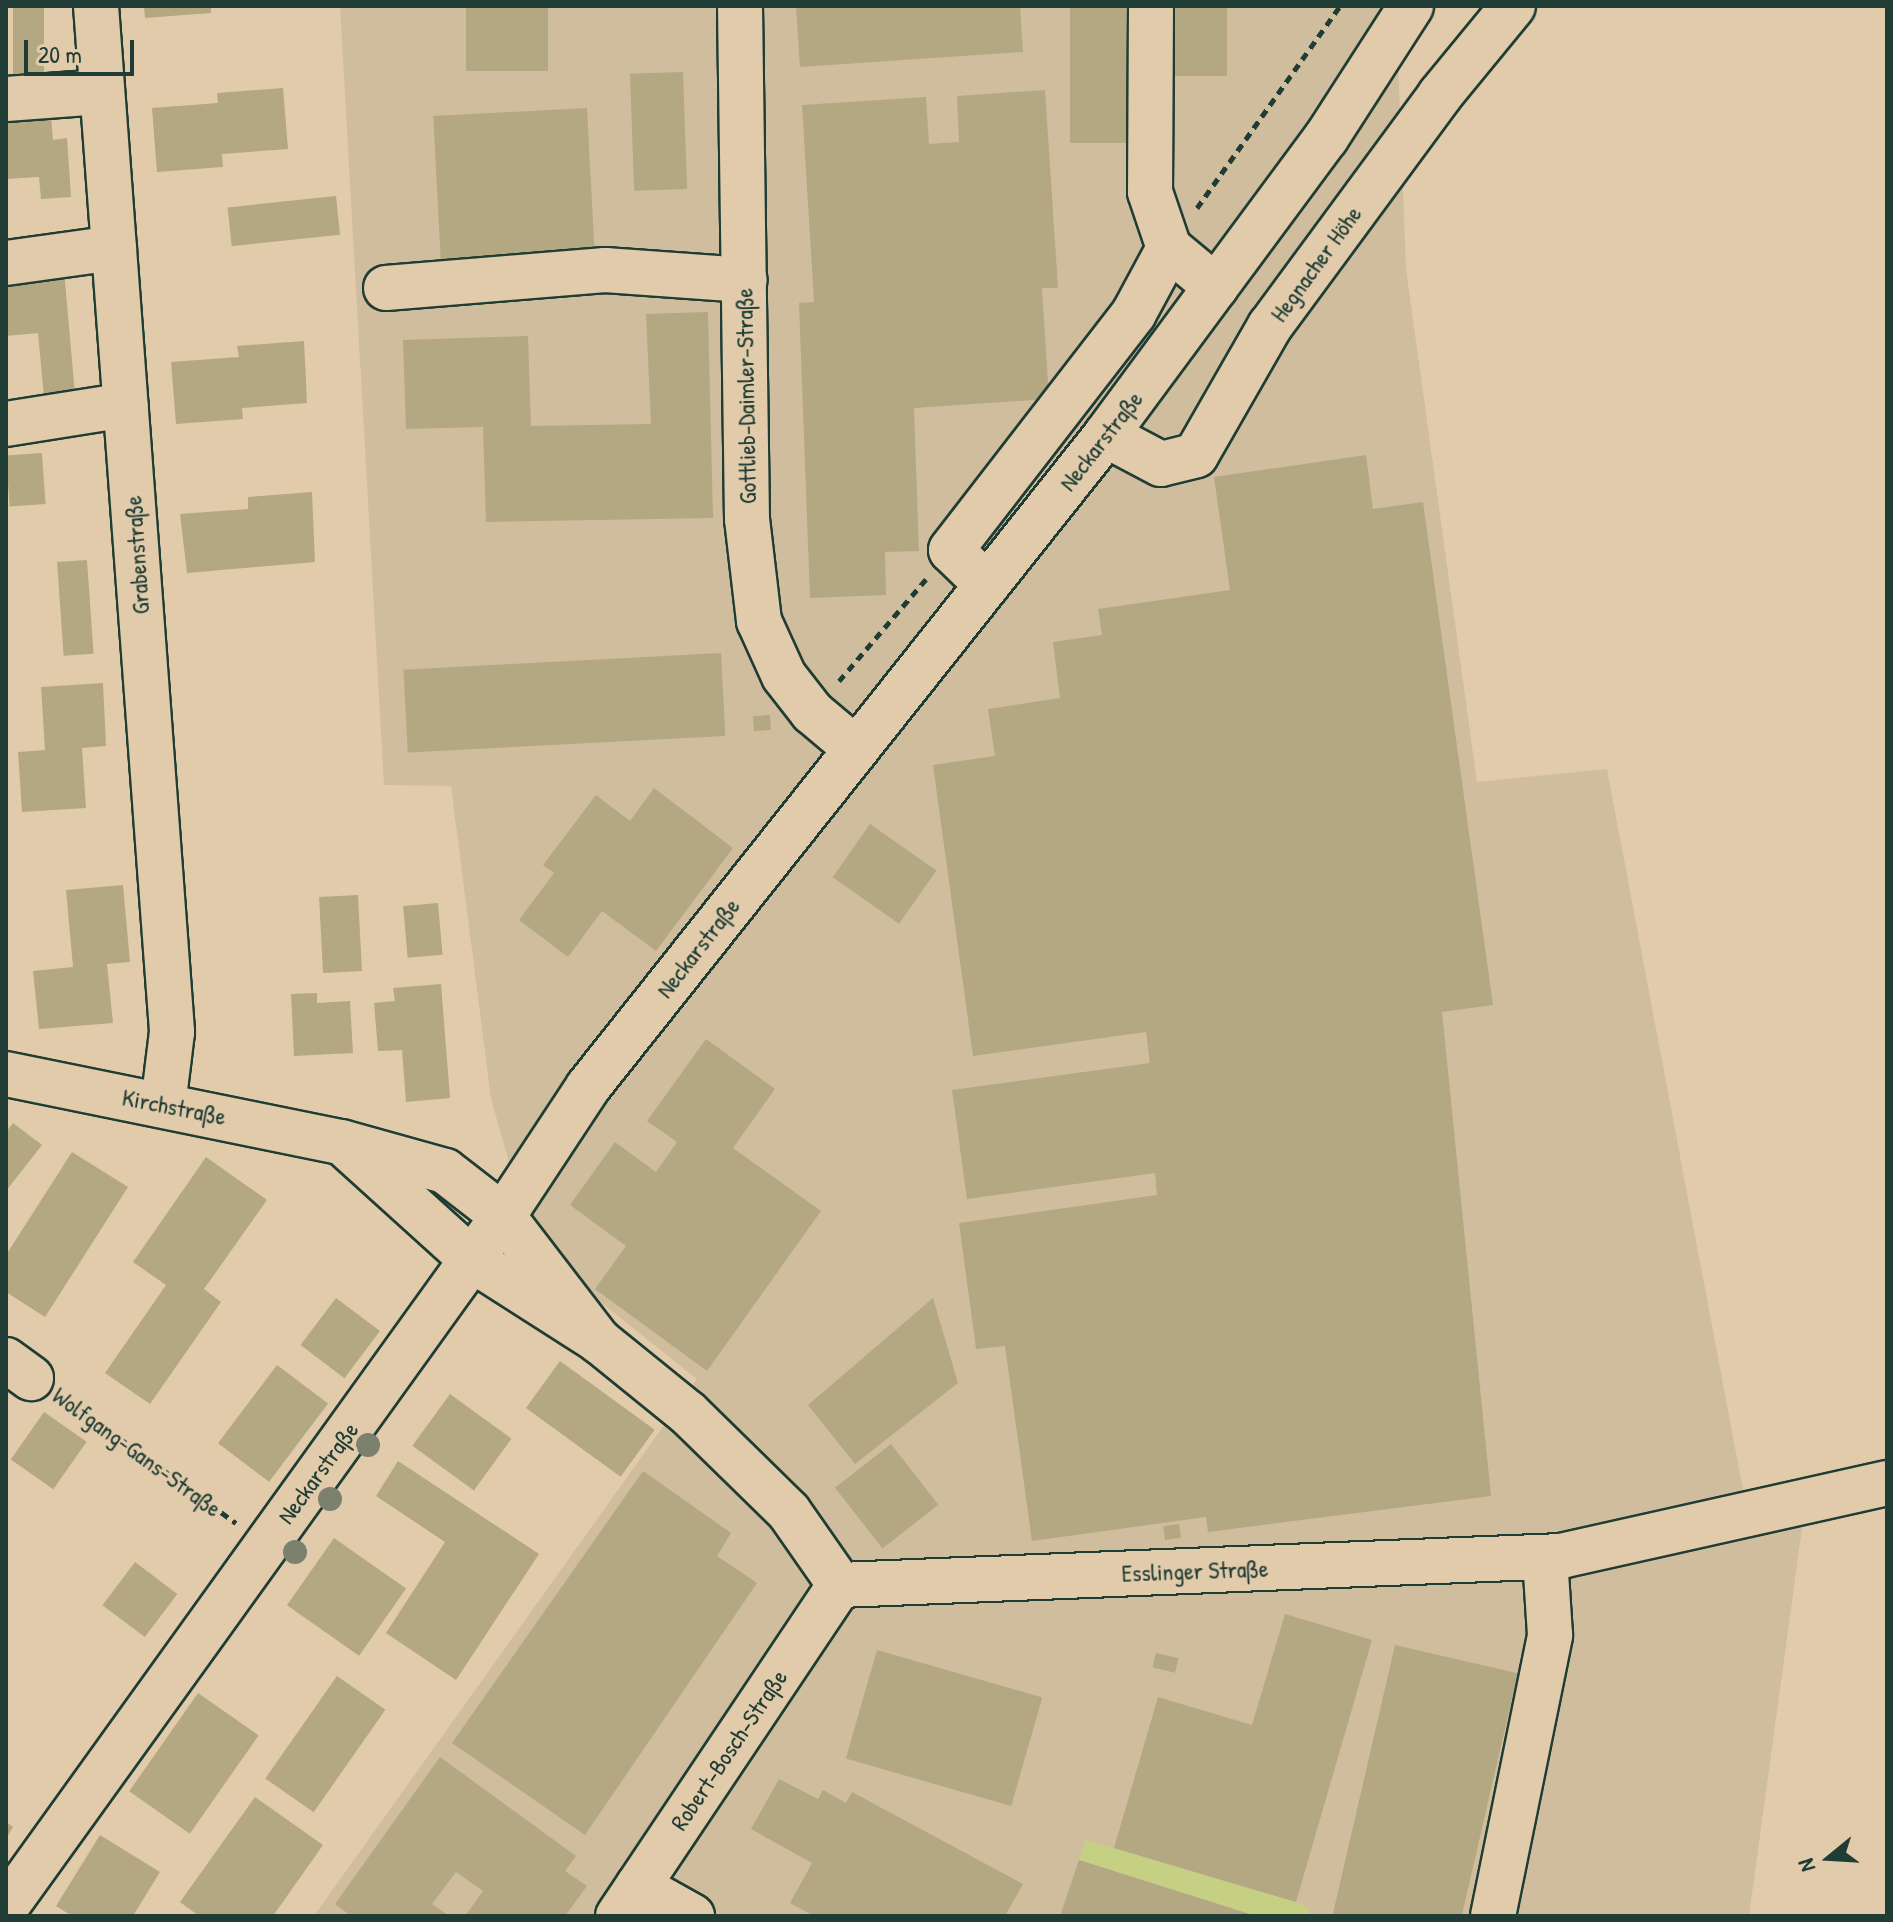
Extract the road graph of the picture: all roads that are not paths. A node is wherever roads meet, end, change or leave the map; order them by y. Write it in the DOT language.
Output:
graph roads {
  1 [pos="96,6"];
  2 [pos="740,6"];
  3 [pos="1151,6"];
  4 [pos="1411,6"];
  5 [pos="1513,6"];
  6 [pos="102,92"];
  7 [pos="6,99"];
  8 [pos="114,248"];
  9 [pos="1169,248"];
  10 [pos="6,263"];
  11 [pos="745,280"];
  12 [pos="1216,287"];
  13 [pos="386,288"];
  14 [pos="126,405"];
  15 [pos="6,424"];
  16 [pos="1106,435"];
  17 [pos="987,585"];
  18 [pos="856,749"];
  19 [pos="6,1074"];
  20 [pos="163,1105"];
  21 [pos="341,1142"];
  22 [pos="503,1216"];
  23 [pos="471,1259"];
  24 [pos="599,1341"];
  25 [pos="1887,1483"];
  26 [pos="1545,1557"];
  27 [pos="840,1585"];
  28 [pos="628,1901"];
  29 [pos="6,1907"];
  30 [pos="692,1916"];
  31 [pos="1493,1916"];
  1 -- 6 [label="street, Grabenstraße"];
  2 -- 11 [label="street, Gottlieb-Daimler-Straße"];
  3 -- 9 [label="street"];
  4 -- 12 [label="street, Neckarstraße"];
  5 -- 16 [label="street, Hegnacher Höhe"];
  6 -- 7 [label="street"];
  6 -- 8 [label="street, Grabenstraße"];
  8 -- 10 [label="street"];
  8 -- 14 [label="street, Grabenstraße"];
  9 -- 12 [label="street"];
  9 -- 17 [label="street"];
  11 -- 13 [label="street"];
  11 -- 18 [label="street, Gottlieb-Daimler-Straße"];
  12 -- 16 [label="street, Neckarstraße"];
  14 -- 15 [label="street"];
  14 -- 20 [label="street, Grabenstraße"];
  16 -- 17 [label="street, Neckarstraße"];
  17 -- 18 [label="street, Neckarstraße"];
  18 -- 22 [label="street, Neckarstraße"];
  19 -- 20 [label="street, Kirchstraße"];
  20 -- 21 [label="street, Kirchstraße"];
  21 -- 22 [label="street, Kirchstraße"];
  21 -- 23 [label="street"];
  22 -- 23 [label="street, Neckarstraße"];
  22 -- 24 [label="street"];
  23 -- 24 [label="street"];
  23 -- 29 [label="street, Neckarstraße"];
  24 -- 27 [label="street"];
  25 -- 26 [label="street, Esslinger Straße"];
  26 -- 27 [label="street, Esslinger Straße"];
  26 -- 31 [label="street"];
  27 -- 28 [label="street, Robert-Bosch-Straße"];
  28 -- 30 [label="street"];
}
